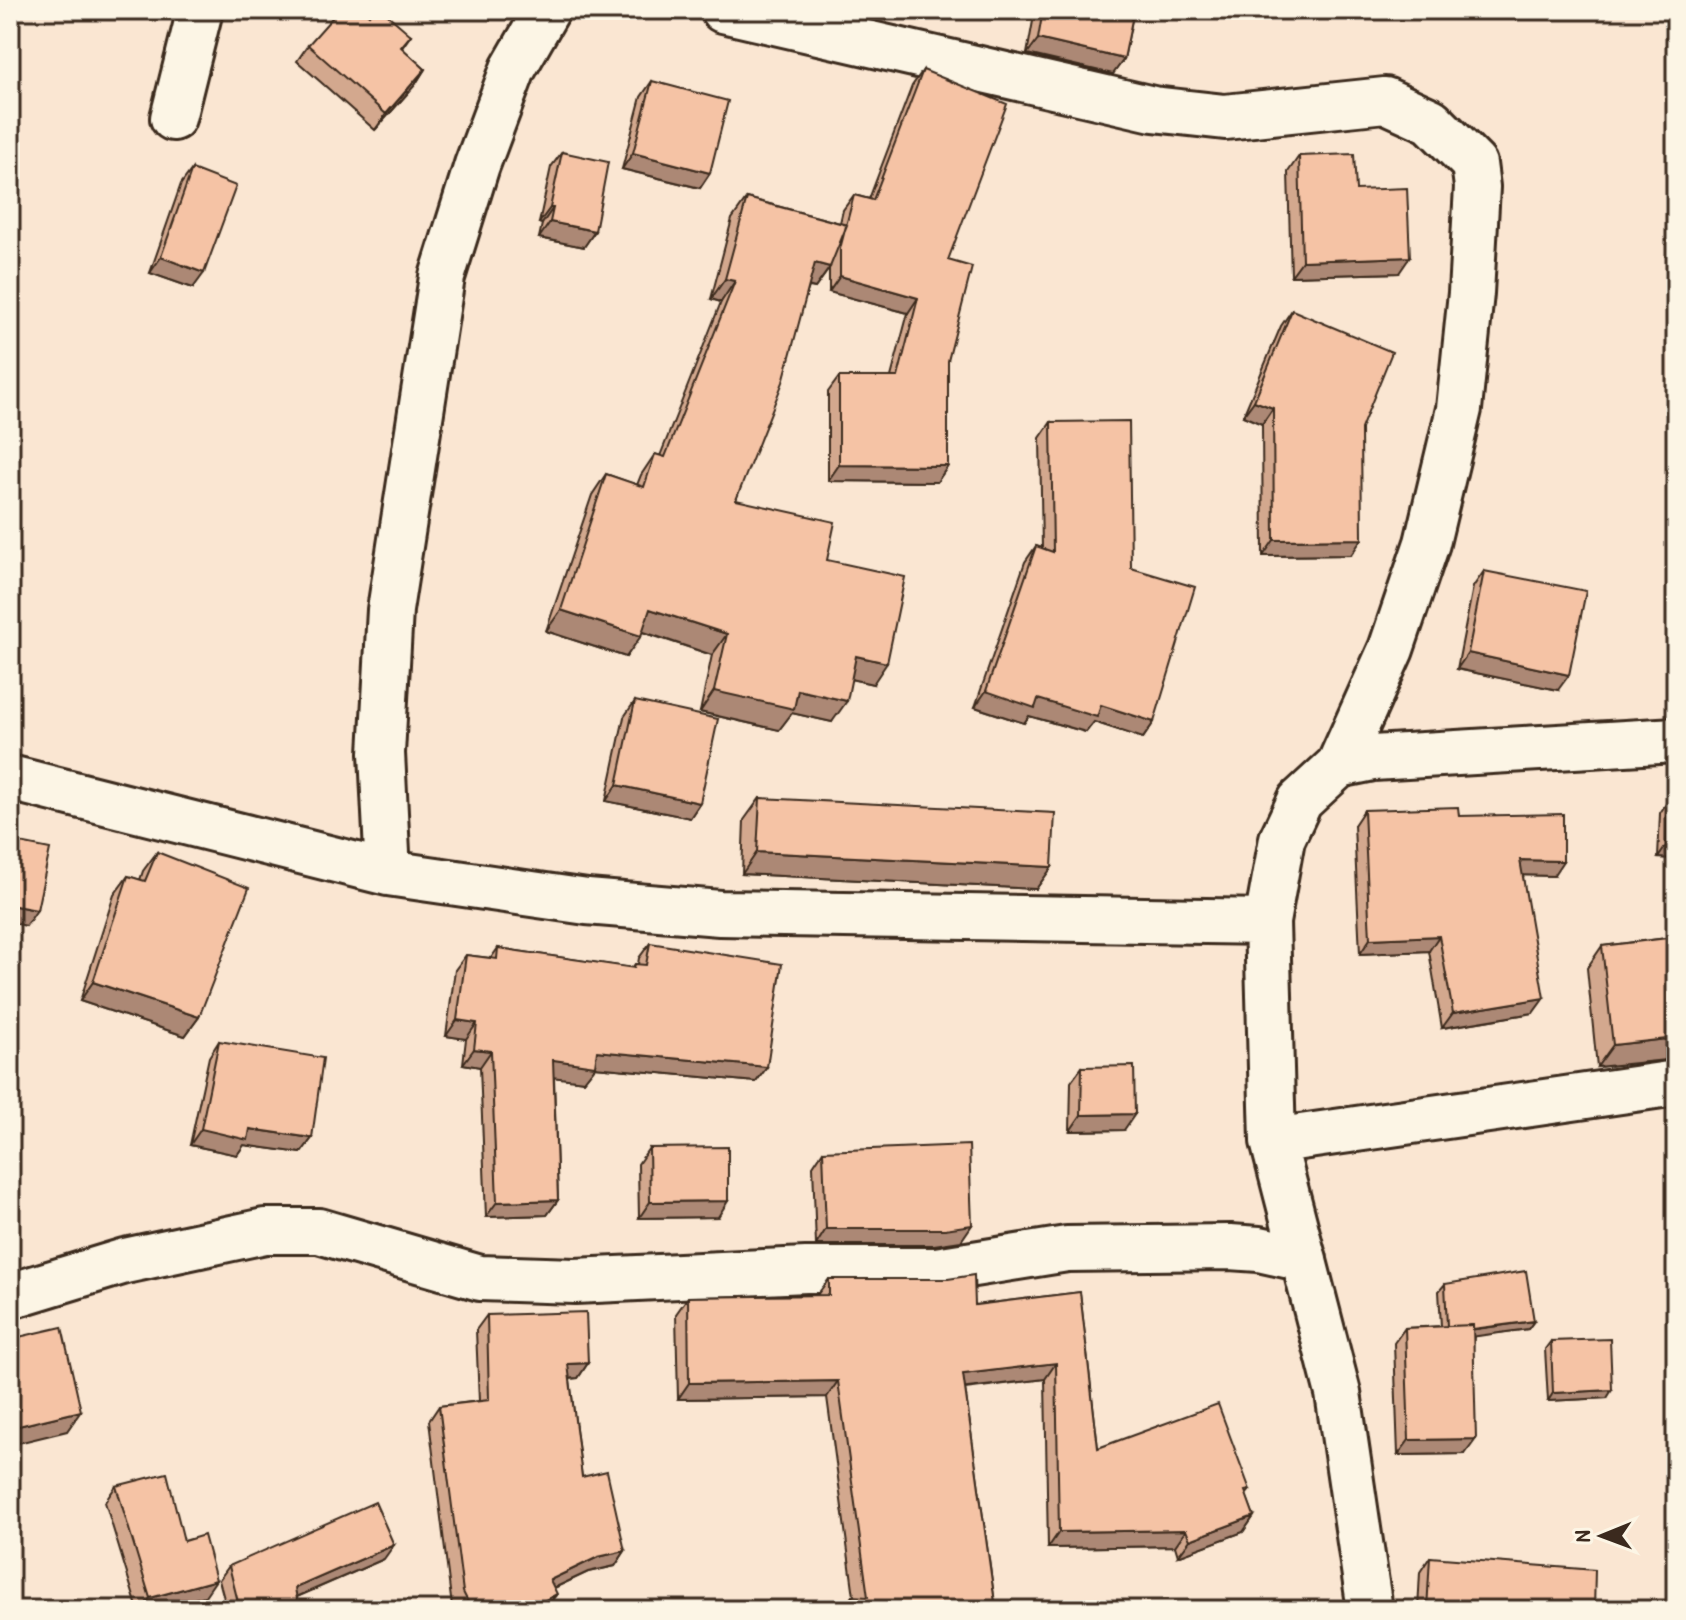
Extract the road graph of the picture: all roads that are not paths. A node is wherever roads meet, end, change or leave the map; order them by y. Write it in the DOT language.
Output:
graph roads {
  1 [pos="200,10"];
  2 [pos="547,10"];
  3 [pos="723,10"];
  4 [pos="173,118"];
  5 [pos="1676,740"];
  6 [pos="1339,765"];
  7 [pos="10,778"];
  8 [pos="388,873"];
  9 [pos="1267,922"];
  10 [pos="1676,1083"];
  11 [pos="1273,1141"];
  12 [pos="1304,1259"];
  13 [pos="10,1296"];
  14 [pos="1370,1610"];
  1 -- 4 [label="street"];
  2 -- 8 [label="street"];
  3 -- 6 [label="street"];
  5 -- 6 [label="street"];
  6 -- 9 [label="street"];
  7 -- 8 [label="street"];
  8 -- 9 [label="street"];
  9 -- 11 [label="street"];
  10 -- 11 [label="street"];
  11 -- 12 [label="street"];
  12 -- 13 [label="street"];
  12 -- 14 [label="street"];
}
